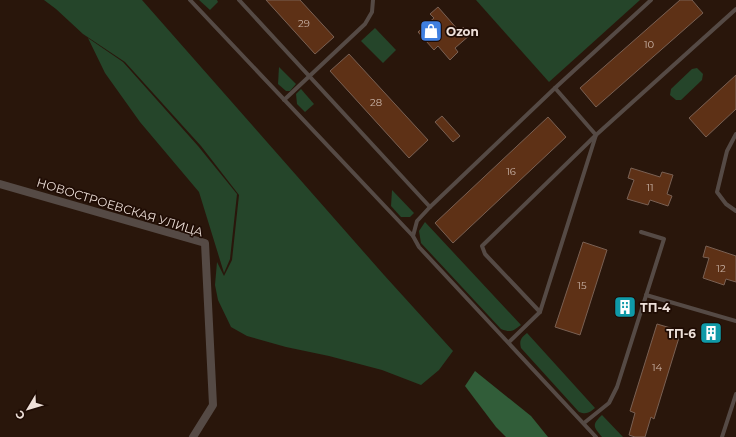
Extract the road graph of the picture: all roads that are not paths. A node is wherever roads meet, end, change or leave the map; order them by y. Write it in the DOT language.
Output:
graph roads {
  1 [pos="190,0"];
  2 [pos="239,0"];
  3 [pos="374,0"];
  4 [pos="651,0"];
  5 [pos="736,9"];
  6 [pos="309,77"];
  7 [pos="555,88"];
  8 [pos="284,100"];
  9 [pos="736,134"];
  10 [pos="596,135"];
  11 [pos="0,184"];
  12 [pos="430,207"];
  13 [pos="736,211"];
  14 [pos="641,232"];
  15 [pos="412,236"];
  16 [pos="646,295"];
  17 [pos="540,312"];
  18 [pos="736,321"];
  19 [pos="509,342"];
  20 [pos="736,394"];
  21 [pos="584,424"];
  22 [pos="193,437"];
  23 [pos="596,437"];
  24 [pos="722,437"];
  1 -- 8 [label="lane"];
  2 -- 6 [label="lane"];
  3 -- 6 [label="lane"];
  4 -- 7 [label="lane"];
  5 -- 10 [label="lane"];
  6 -- 8 [label="lane"];
  6 -- 12 [label="lane"];
  7 -- 10 [label="lane"];
  7 -- 12 [label="lane"];
  8 -- 15 [label="lane"];
  9 -- 13 [label="lane"];
  10 -- 17 [label="lane"];
  10 -- 17 [label="lane"];
  11 -- 22 [label="street, НОВОСТРОЕВСКАЯ УЛИЦА"];
  12 -- 15 [label="lane"];
  14 -- 16 [label="lane"];
  15 -- 19 [label="lane"];
  16 -- 18 [label="lane"];
  16 -- 21 [label="lane"];
  17 -- 19 [label="lane"];
  19 -- 21 [label="lane"];
  20 -- 24 [label="lane"];
  21 -- 23 [label="lane"];
}
